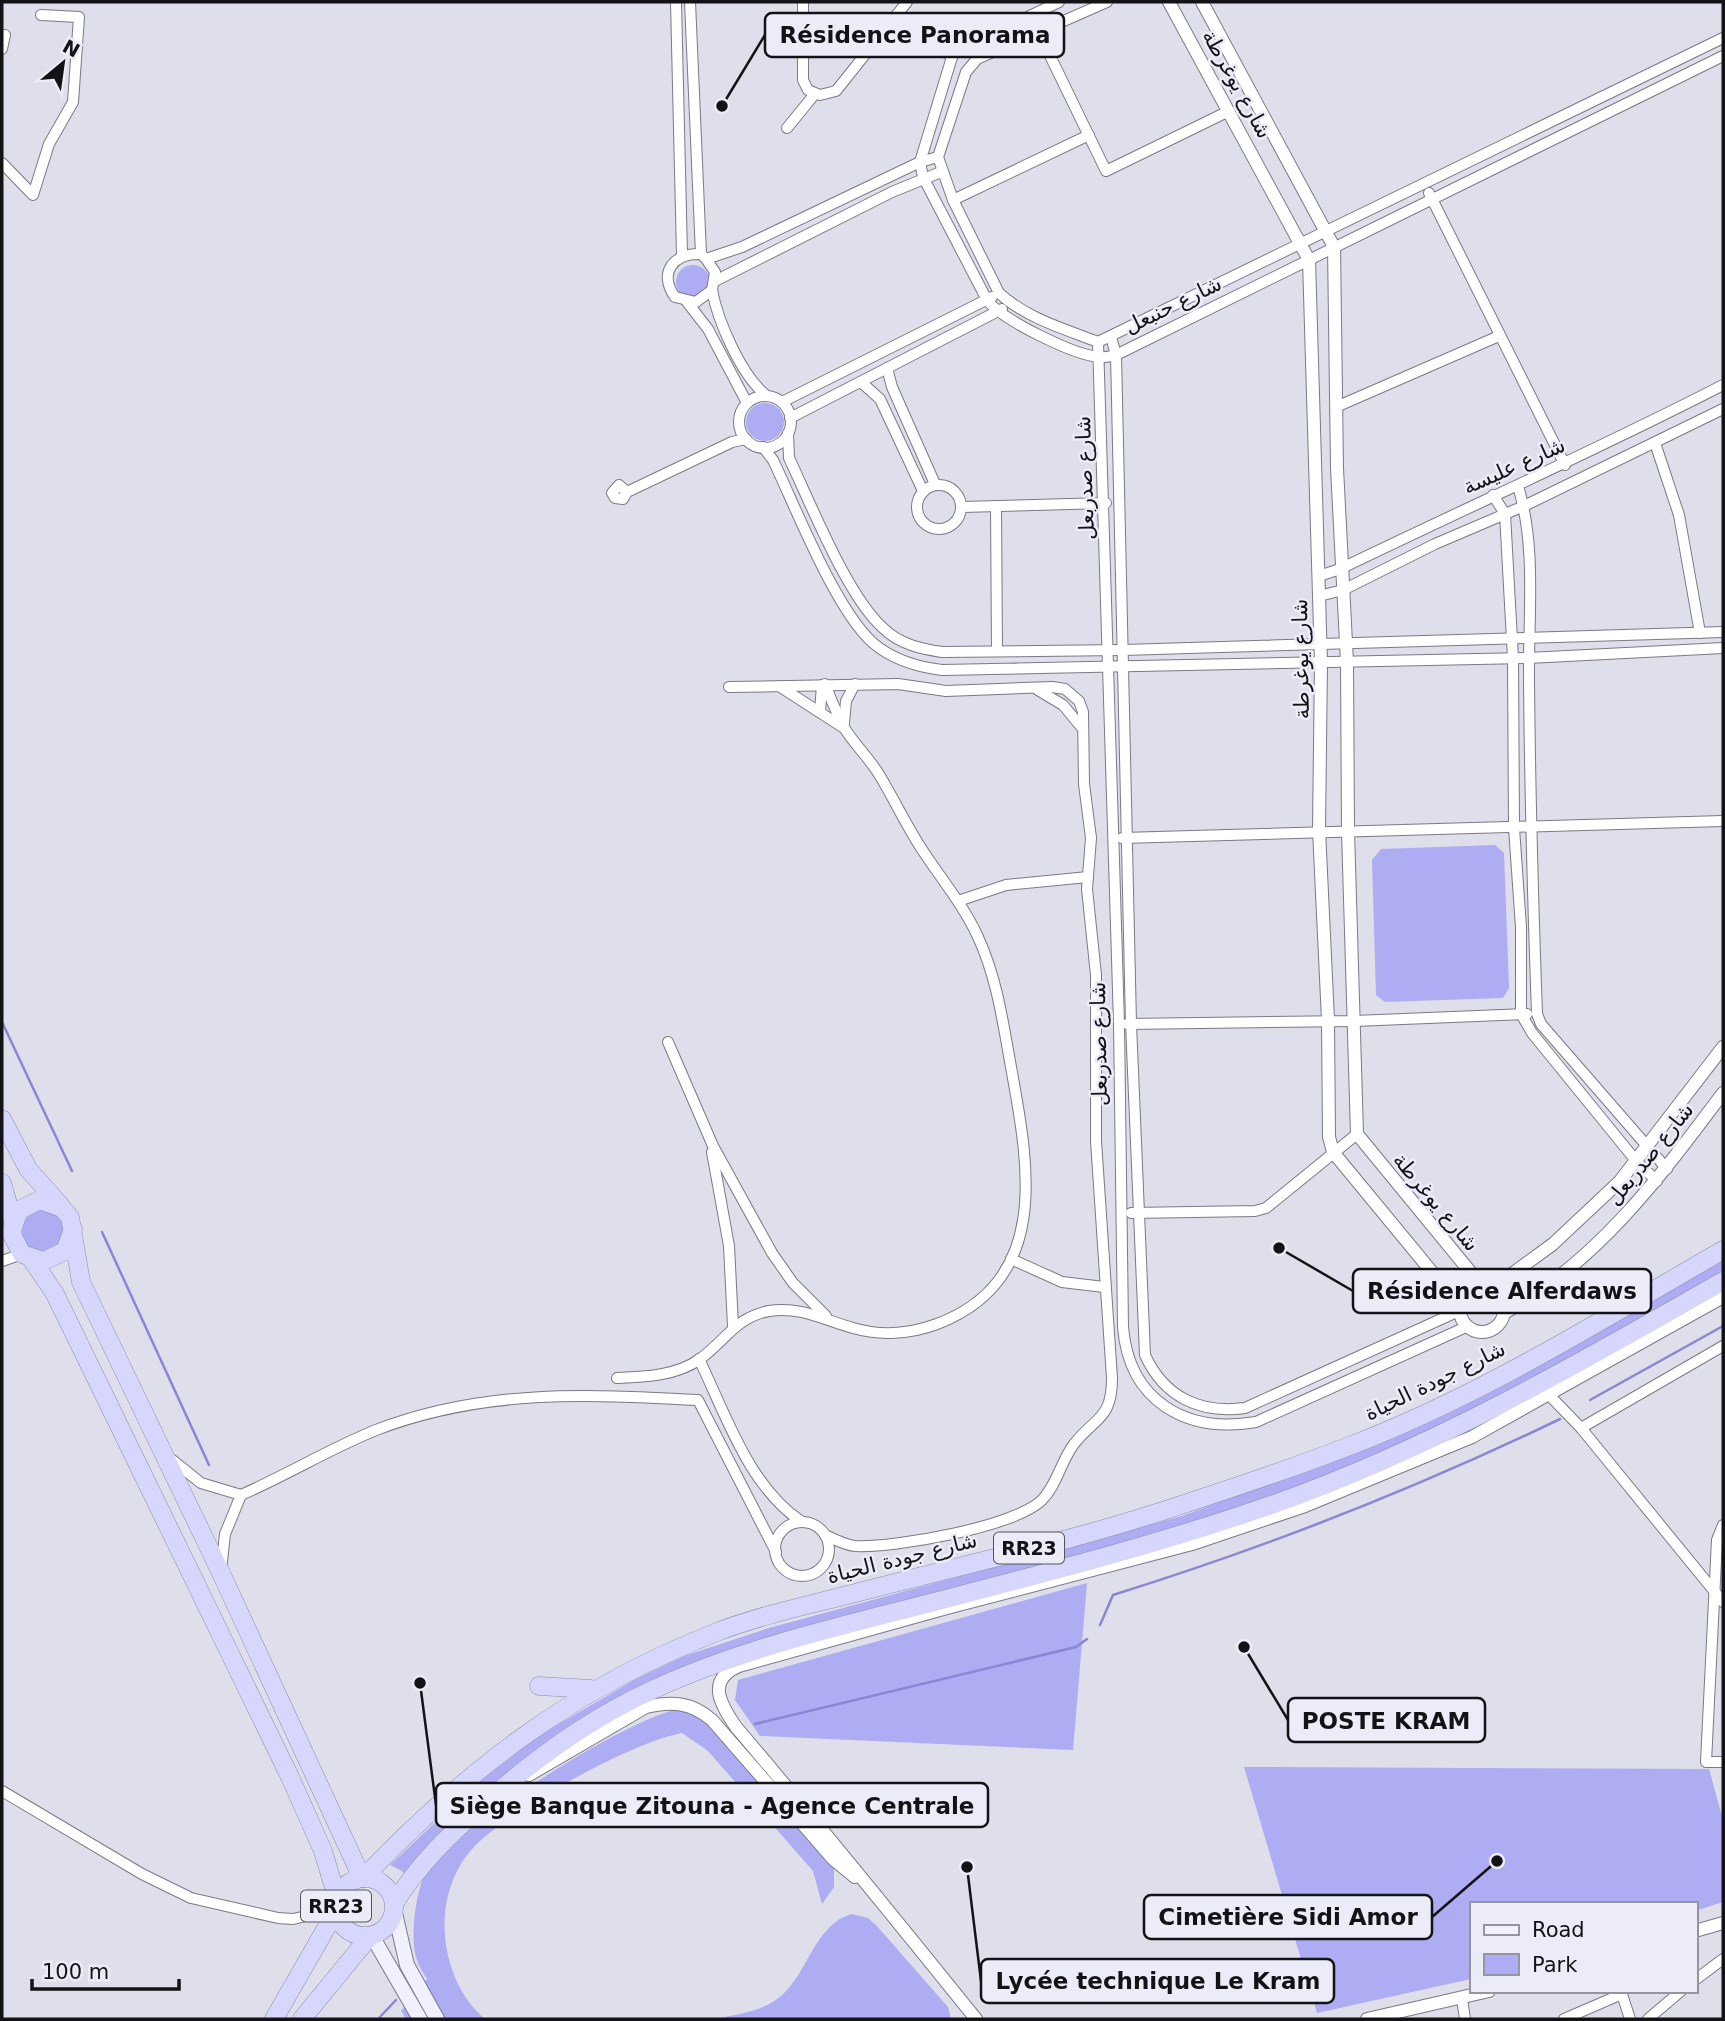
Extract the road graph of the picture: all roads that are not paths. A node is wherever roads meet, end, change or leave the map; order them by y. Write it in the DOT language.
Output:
graph roads {
  1 [pos="676,2"];
  2 [pos="690,2"];
  3 [pos="803,2"];
  4 [pos="907,2"];
  5 [pos="1059,2"];
  6 [pos="1107,2"];
  7 [pos="1169,2"];
  8 [pos="1202,2"];
  9 [pos="41,15"];
  10 [pos="896,15"];
  11 [pos="1039,33"];
  12 [pos="5,35"];
  13 [pos="1723,38"];
  14 [pos="2,49"];
  15 [pos="1723,56"];
  16 [pos="952,57"];
  17 [pos="814,94"];
  18 [pos="1229,111"];
  19 [pos="788,128"];
  20 [pos="1089,135"];
  21 [pos="939,157"];
  22 [pos="920,162"];
  23 [pos="2,163"];
  24 [pos="941,172"];
  25 [pos="923,177"];
  26 [pos="1424,184"];
  27 [pos="1431,198"];
  28 [pos="953,200"];
  29 [pos="1327,230"];
  30 [pos="1302,243"];
  31 [pos="1334,247"];
  32 [pos="681,255"];
  33 [pos="703,256"];
  34 [pos="1309,260"];
  35 [pos="714,286"];
  36 [pos="999,293"];
  37 [pos="987,300"];
  38 [pos="687,302"];
  39 [pos="1010,303"];
  40 [pos="996,312"];
  41 [pos="1499,336"];
  42 [pos="1111,337"];
  43 [pos="1098,342"];
  44 [pos="1116,355"];
  45 [pos="1099,357"];
  46 [pos="887,368"];
  47 [pos="860,382"];
  48 [pos="1719,387"];
  49 [pos="767,396"];
  50 [pos="782,402"];
  51 [pos="747,403"];
  52 [pos="1336,407"];
  53 [pos="1723,408"];
  54 [pos="790,418"];
  55 [pos="739,421"];
  56 [pos="788,433"];
  57 [pos="746,439"];
  58 [pos="1655,443"];
  59 [pos="763,447"];
  60 [pos="1565,465"];
  61 [pos="935,484"];
  62 [pos="1518,485"];
  63 [pos="923,491"];
  64 [pos="1493,495"];
  65 [pos="1105,503"];
  66 [pos="996,506"];
  67 [pos="1524,506"];
  68 [pos="962,507"];
  69 [pos="1505,514"];
  70 [pos="1340,569"];
  71 [pos="1319,576"];
  72 [pos="1343,590"];
  73 [pos="1319,596"];
  74 [pos="1723,632"];
  75 [pos="1700,633"];
  76 [pos="1528,636"];
  77 [pos="1512,637"];
  78 [pos="1321,643"];
  79 [pos="1346,643"];
  80 [pos="1723,648"];
  81 [pos="1106,650"];
  82 [pos="1123,650"];
  83 [pos="997,651"];
  84 [pos="1513,658"];
  85 [pos="1528,658"];
  86 [pos="1347,662"];
  87 [pos="1321,663"];
  88 [pos="1108,668"];
  89 [pos="1123,668"];
  90 [pos="855,684"];
  91 [pos="824,685"];
  92 [pos="779,686"];
  93 [pos="729,687"];
  94 [pos="820,712"];
  95 [pos="845,729"];
  96 [pos="1723,821"];
  97 [pos="1532,826"];
  98 [pos="1514,828"];
  99 [pos="1319,830"];
  100 [pos="1348,831"];
  101 [pos="1113,837"];
  102 [pos="1128,838"];
  103 [pos="1088,877"];
  104 [pos="958,901"];
  105 [pos="1521,1014"];
  106 [pos="1536,1014"];
  107 [pos="1328,1020"];
  108 [pos="1354,1021"];
  109 [pos="1119,1023"];
  110 [pos="1131,1024"];
  111 [pos="668,1042"];
  112 [pos="1723,1047"];
  113 [pos="1723,1093"];
  114 [pos="2,1119"];
  115 [pos="706,1130"];
  116 [pos="1357,1134"];
  117 [pos="1648,1148"];
  118 [pos="1333,1152"];
  119 [pos="1637,1162"];
  120 [pos="1667,1170"];
  121 [pos="1657,1181"];
  122 [pos="2,1183"];
  123 [pos="735,1186"];
  124 [pos="721,1190"];
  125 [pos="62,1208"];
  126 [pos="1137,1213"];
  127 [pos="1122,1214"];
  128 [pos="73,1229"];
  129 [pos="9,1230"];
  130 [pos="1723,1250"];
  131 [pos="27,1257"];
  132 [pos="1011,1259"];
  133 [pos="2,1261"];
  134 [pos="1723,1281"];
  135 [pos="1104,1287"];
  136 [pos="1484,1289"];
  137 [pos="1723,1297"];
  138 [pos="1460,1308"];
  139 [pos="1504,1313"];
  140 [pos="831,1320"];
  141 [pos="733,1326"];
  142 [pos="1466,1326"];
  143 [pos="1723,1346"];
  144 [pos="699,1359"];
  145 [pos="617,1378"];
  146 [pos="1550,1396"];
  147 [pos="1581,1428"];
  148 [pos="161,1448"];
  149 [pos="241,1495"];
  150 [pos="782,1505"];
  151 [pos="802,1522"];
  152 [pos="762,1525"];
  153 [pos="1723,1525"];
  154 [pos="784,1529"];
  155 [pos="825,1535"];
  156 [pos="853,1546"];
  157 [pos="776,1552"];
  158 [pos="827,1558"];
  159 [pos="221,1573"];
  160 [pos="1714,1590"];
  161 [pos="1723,1602"];
  162 [pos="539,1686"];
  163 [pos="594,1689"];
  164 [pos="1723,1762"];
  165 [pos="2,1791"];
  166 [pos="468,1819"];
  167 [pos="363,1878"];
  168 [pos="866,1886"];
  169 [pos="336,1906"];
  170 [pos="394,1907"];
  171 [pos="1723,1923"];
  172 [pos="1697,1930"];
  173 [pos="371,1936"];
  174 [pos="1723,1959"];
  175 [pos="1697,1976"];
  176 [pos="1482,1993"];
  177 [pos="1621,1993"];
  178 [pos="1663,1993"];
  179 [pos="1679,1993"];
  180 [pos="1462,1999"];
  181 [pos="1666,2004"];
  182 [pos="1418,2014"];
  183 [pos="274,2019"];
  184 [pos="302,2019"];
  185 [pos="420,2019"];
  186 [pos="437,2019"];
  187 [pos="976,2019"];
  188 [pos="1368,2019"];
  189 [pos="1465,2019"];
  190 [pos="1564,2019"];
  191 [pos="1630,2019"];
  192 [pos="1648,2019"];
  1 -- 32 [label="street"];
  2 -- 33 [label="street"];
  3 -- 17 [label="street"];
  4 -- 10 [label="street"];
  5 -- 16 [label="street"];
  6 -- 11 [label="street, شارع حنبعل"];
  7 -- 18 [label="street, شارع يوغرطة"];
  8 -- 29 [label="street, شارع يوغرطة"];
  9 -- 23 [label="street"];
  10 -- 16 [label="street"];
  10 -- 17 [label="street"];
  11 -- 20 [label="street"];
  11 -- 21 [label="street, شارع حنبعل"];
  12 -- 14 [label="street"];
  13 -- 26 [label="street, شارع حنبعل"];
  15 -- 27 [label="street, شارع حنبعل"];
  16 -- 22 [label="street, شارع حنبعل"];
  17 -- 19 [label="street"];
  18 -- 20 [label="street"];
  18 -- 30 [label="street, شارع يوغرطة"];
  20 -- 28 [label="street"];
  21 -- 22 [label="street"];
  21 -- 24 [label="street, شارع حنبعل"];
  22 -- 25 [label="street, شارع حنبعل"];
  22 -- 33 [label="street"];
  24 -- 25 [label="street"];
  24 -- 28 [label="street, شارع حنبعل"];
  25 -- 35 [label="street"];
  25 -- 37 [label="street, شارع حنبعل"];
  26 -- 27 [label="street"];
  26 -- 29 [label="street, شارع حنبعل"];
  27 -- 31 [label="street, شارع حنبعل"];
  27 -- 41 [label="street"];
  28 -- 36 [label="street, شارع حنبعل"];
  29 -- 30 [label="street, شارع حنبعل"];
  29 -- 31 [label="street, شارع يوغرطة"];
  30 -- 34 [label="street, شارع يوغرطة"];
  30 -- 42 [label="street, شارع حنبعل"];
  31 -- 34 [label="street, شارع حنبعل"];
  31 -- 52 [label="street, شارع يوغرطة"];
  32 -- 33 [label="street"];
  32 -- 38 [label="street"];
  33 -- 35 [label="street"];
  34 -- 44 [label="street, شارع حنبعل"];
  34 -- 71 [label="street, شارع يوغرطة"];
  35 -- 38 [label="street"];
  35 -- 49 [label="street"];
  36 -- 37 [label="street"];
  36 -- 39 [label="street, شارع حنبعل"];
  37 -- 40 [label="street, شارع حنبعل"];
  37 -- 50 [label="street"];
  38 -- 51 [label="street"];
  39 -- 40 [label="street"];
  39 -- 43 [label="street, شارع حنبعل"];
  40 -- 45 [label="street, شارع حنبعل"];
  40 -- 46 [label="street"];
  41 -- 52 [label="street"];
  41 -- 60 [label="street"];
  42 -- 43 [label="street, شارع حنبعل"];
  42 -- 44 [label="street, شارع صدربعل"];
  43 -- 45 [label="street, شارع صدربعل"];
  44 -- 45 [label="street, شارع حنبعل"];
  44 -- 82 [label="street, شارع صدربعل"];
  45 -- 65 [label="street, شارع صدربعل"];
  46 -- 47 [label="street"];
  46 -- 61 [label="street"];
  47 -- 54 [label="street"];
  47 -- 63 [label="street"];
  48 -- 53 [label="street"];
  48 -- 60 [label="street, شارع عليسة"];
  49 -- 50 [label="street"];
  49 -- 51 [label="street"];
  50 -- 54 [label="street"];
  51 -- 55 [label="street"];
  52 -- 70 [label="street, شارع يوغرطة"];
  53 -- 58 [label="street, شارع عليسة"];
  54 -- 56 [label="street"];
  55 -- 57 [label="street"];
  55 -- 57 [label="street"];
  56 -- 59 [label="street"];
  56 -- 83 [label="street"];
  57 -- 59 [label="street"];
  58 -- 67 [label="street, شارع عليسة"];
  58 -- 75 [label="street"];
  59 -- 88 [label="street"];
  60 -- 62 [label="street, شارع عليسة"];
  61 -- 63 [label="street"];
  61 -- 68 [label="street"];
  62 -- 64 [label="street, شارع عليسة"];
  62 -- 67 [label="street"];
  63 -- 68 [label="street"];
  64 -- 69 [label="street"];
  64 -- 70 [label="street, شارع عليسة"];
  65 -- 66 [label="street"];
  65 -- 81 [label="street, شارع صدربعل"];
  66 -- 68 [label="street"];
  66 -- 83 [label="street"];
  67 -- 69 [label="street, شارع عليسة"];
  67 -- 76 [label="street"];
  69 -- 72 [label="street, شارع عليسة"];
  69 -- 77 [label="street"];
  70 -- 71 [label="street, شارع عليسة"];
  70 -- 72 [label="street, شارع يوغرطة"];
  71 -- 73 [label="street, شارع يوغرطة"];
  72 -- 73 [label="street, شارع عليسة"];
  72 -- 79 [label="street, شارع يوغرطة"];
  73 -- 78 [label="street, شارع يوغرطة"];
  74 -- 75 [label="street"];
  75 -- 76 [label="street"];
  76 -- 77 [label="street"];
  76 -- 85 [label="street"];
  77 -- 79 [label="street"];
  77 -- 84 [label="street"];
  78 -- 79 [label="street"];
  78 -- 82 [label="street"];
  78 -- 87 [label="street, شارع يوغرطة"];
  79 -- 86 [label="street, شارع يوغرطة"];
  80 -- 85 [label="street"];
  81 -- 82 [label="street"];
  81 -- 83 [label="street"];
  81 -- 88 [label="street, شارع صدربعل"];
  82 -- 89 [label="street, شارع صدربعل"];
  84 -- 85 [label="street"];
  84 -- 86 [label="street"];
  84 -- 98 [label="street"];
  85 -- 97 [label="street"];
  86 -- 87 [label="street"];
  86 -- 100 [label="street, شارع يوغرطة"];
  87 -- 89 [label="street"];
  87 -- 99 [label="street, شارع يوغرطة"];
  88 -- 89 [label="street"];
  88 -- 101 [label="street, شارع صدربعل"];
  89 -- 102 [label="street, شارع صدربعل"];
  90 -- 91 [label="street"];
  90 -- 95 [label="street"];
  90 -- 103 [label="street"];
  91 -- 92 [label="street"];
  91 -- 94 [label="street"];
  91 -- 95 [label="street"];
  92 -- 93 [label="street"];
  92 -- 94 [label="street"];
  94 -- 95 [label="street"];
  95 -- 104 [label="street"];
  96 -- 97 [label="street"];
  97 -- 98 [label="street"];
  97 -- 106 [label="street"];
  98 -- 100 [label="street"];
  98 -- 105 [label="street"];
  99 -- 100 [label="street"];
  99 -- 102 [label="street"];
  99 -- 107 [label="street, شارع يوغرطة"];
  100 -- 108 [label="street, شارع يوغرطة"];
  101 -- 102 [label="street"];
  101 -- 109 [label="street, شارع صدربعل"];
  102 -- 110 [label="street, شارع صدربعل"];
  103 -- 104 [label="street"];
  103 -- 135 [label="street"];
  104 -- 132 [label="street"];
  105 -- 106 [label="street"];
  105 -- 108 [label="street"];
  105 -- 119 [label="street"];
  106 -- 117 [label="street"];
  107 -- 108 [label="street"];
  107 -- 110 [label="street"];
  107 -- 118 [label="street, شارع يوغرطة"];
  108 -- 116 [label="street, شارع يوغرطة"];
  109 -- 110 [label="street"];
  109 -- 127 [label="street, شارع صدربعل"];
  110 -- 126 [label="street, شارع صدربعل"];
  111 -- 115 [label="street"];
  112 -- 117 [label="street, شارع صدربعل"];
  113 -- 120 [label="street, شارع صدربعل"];
  114 -- 125 [label="highway"];
  115 -- 123 [label="street"];
  115 -- 124 [label="street"];
  116 -- 118 [label="street"];
  116 -- 136 [label="street, شارع يوغرطة"];
  117 -- 119 [label="street, شارع صدربعل"];
  117 -- 120 [label="street"];
  118 -- 126 [label="street"];
  118 -- 138 [label="street"];
  119 -- 121 [label="street"];
  119 -- 136 [label="street, شارع صدربعل"];
  120 -- 121 [label="street, شارع صدربعل"];
  121 -- 139 [label="street, شارع صدربعل"];
  122 -- 129 [label="highway"];
  123 -- 124 [label="street"];
  123 -- 140 [label="street"];
  124 -- 141 [label="street"];
  125 -- 128 [label="highway"];
  125 -- 129 [label="highway"];
  126 -- 127 [label="street"];
  126 -- 138 [label="street, شارع صدربعل"];
  127 -- 142 [label="street, شارع صدربعل"];
  128 -- 131 [label="highway"];
  128 -- 148 [label="highway"];
  129 -- 131 [label="highway"];
  130 -- 163 [label="highway, شارع جودة الحياة / RR23"];
  131 -- 133 [label="street"];
  131 -- 169 [label="highway"];
  132 -- 135 [label="street"];
  132 -- 140 [label="street"];
  134 -- 166 [label="highway, RR23"];
  135 -- 156 [label="street"];
  136 -- 138 [label="street"];
  136 -- 139 [label="street"];
  137 -- 146 [label="street"];
  138 -- 142 [label="street"];
  139 -- 142 [label="street"];
  140 -- 141 [label="street"];
  141 -- 144 [label="street"];
  143 -- 147 [label="street"];
  144 -- 145 [label="street"];
  144 -- 150 [label="street"];
  146 -- 147 [label="street"];
  146 -- 168 [label="street"];
  147 -- 160 [label="street"];
  148 -- 149 [label="street"];
  148 -- 159 [label="highway"];
  149 -- 152 [label="street"];
  149 -- 159 [label="street"];
  150 -- 151 [label="street"];
  150 -- 154 [label="street"];
  151 -- 154 [label="street"];
  151 -- 155 [label="street"];
  152 -- 154 [label="street"];
  152 -- 157 [label="street"];
  153 -- 160 [label="street"];
  154 -- 157 [label="street"];
  155 -- 156 [label="street"];
  155 -- 158 [label="street"];
  156 -- 158 [label="street"];
  157 -- 158 [label="street"];
  159 -- 167 [label="highway"];
  160 -- 161 [label="street"];
  160 -- 164 [label="street"];
  162 -- 163 [label="highway"];
  163 -- 167 [label="highway, شارع جودة الحياة / RR23"];
  165 -- 169 [label="street"];
  166 -- 168 [label="street"];
  166 -- 170 [label="highway, RR23"];
  167 -- 169 [label="highway, RR23"];
  167 -- 170 [label="highway, RR23"];
  168 -- 187 [label="street"];
  169 -- 173 [label="highway, RR23"];
  169 -- 183 [label="highway, RR23"];
  170 -- 173 [label="highway, RR23"];
  170 -- 186 [label="main road"];
  171 -- 172 [label="street"];
  173 -- 184 [label="highway, RR23"];
  173 -- 185 [label="main road"];
  174 -- 175 [label="street"];
  176 -- 180 [label="street"];
  177 -- 190 [label="street"];
  177 -- 191 [label="street"];
  178 -- 181 [label="street"];
  179 -- 181 [label="street"];
  180 -- 182 [label="street"];
  180 -- 189 [label="street"];
  181 -- 192 [label="street"];
  182 -- 188 [label="street"];
}
